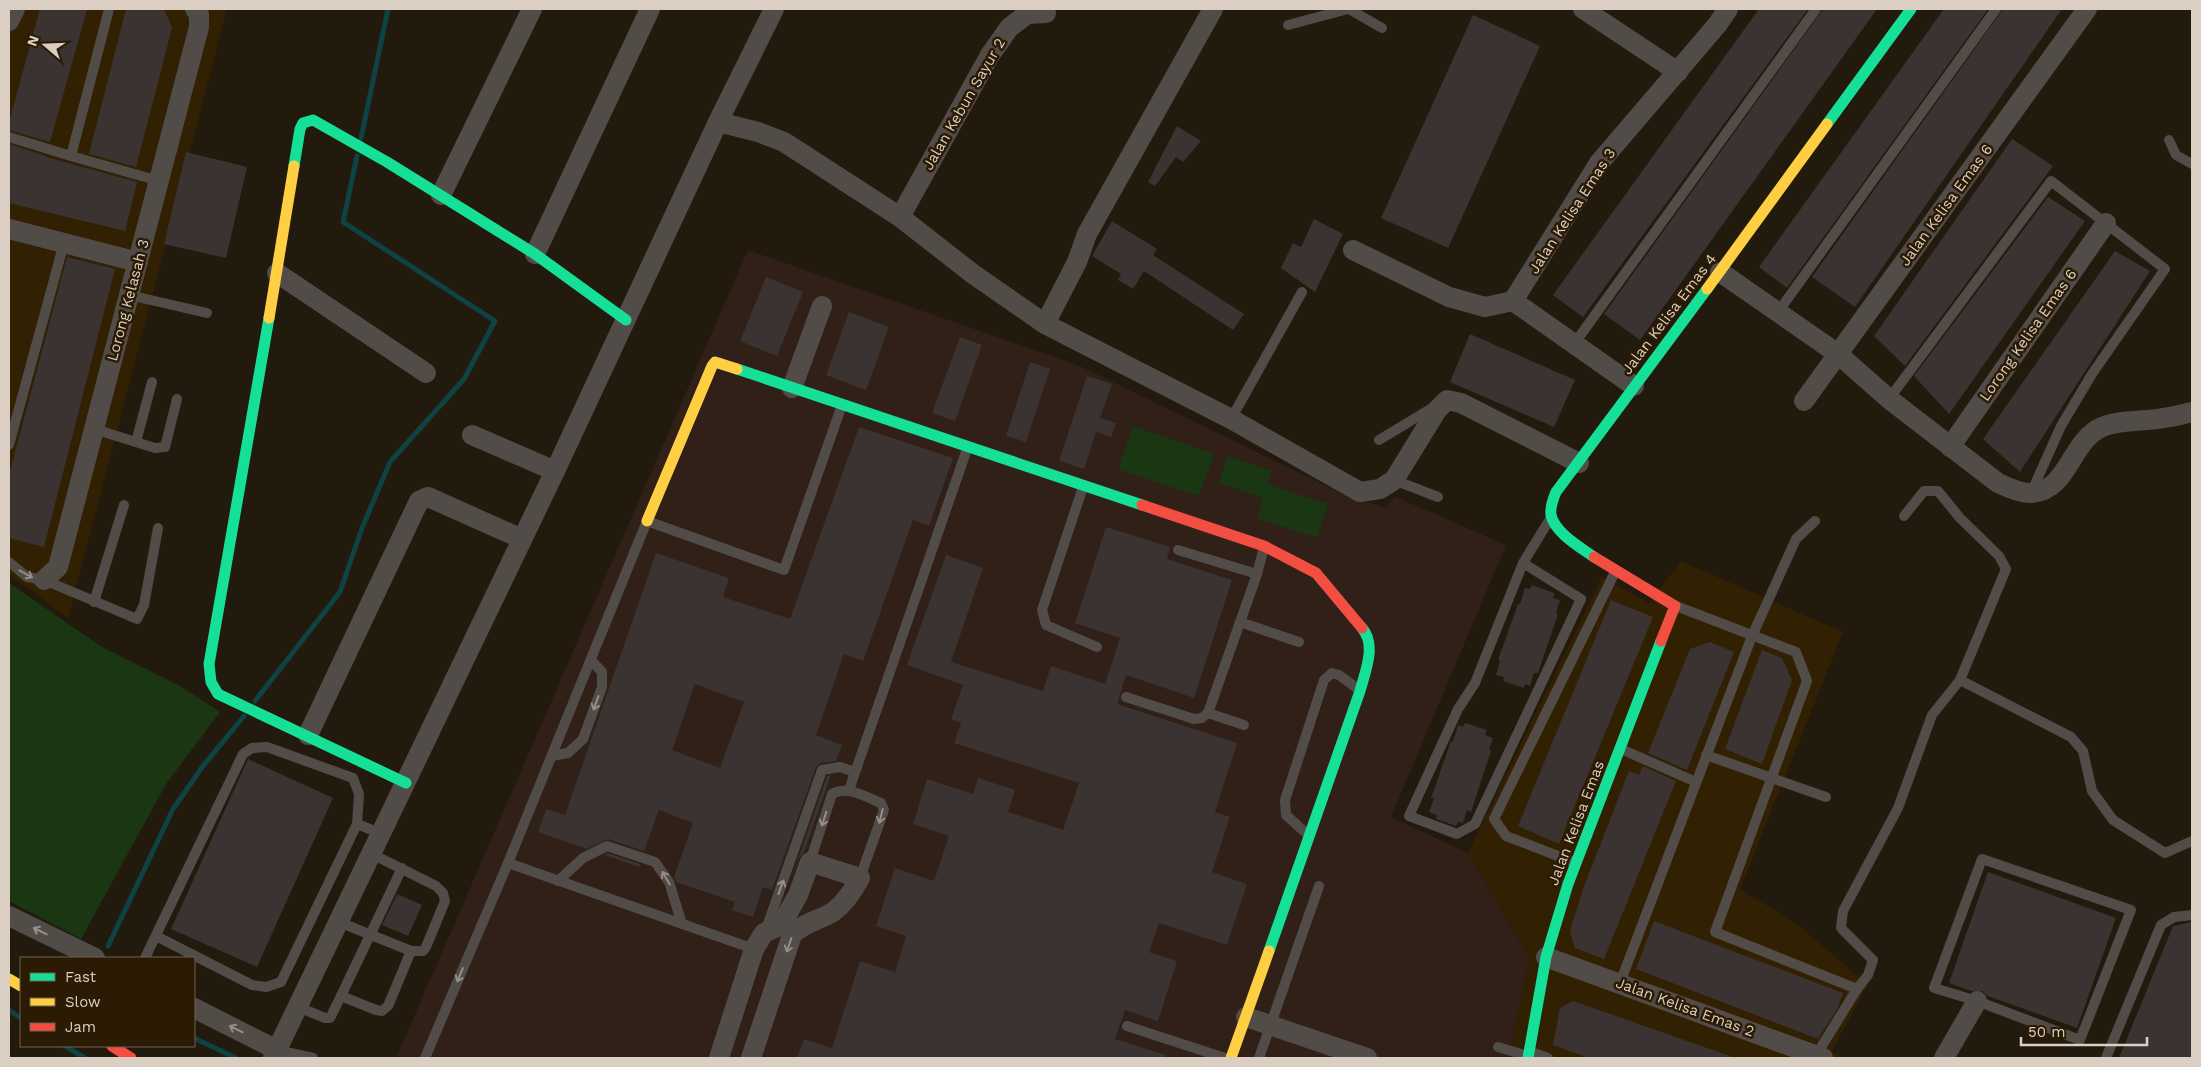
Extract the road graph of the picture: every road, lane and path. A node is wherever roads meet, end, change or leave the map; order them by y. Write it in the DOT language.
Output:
graph roads {
  1 [pos="15,9"];
  2 [pos="109,9"];
  3 [pos="532,9"];
  4 [pos="650,9"];
  5 [pos="774,9"];
  6 [pos="1213,9"];
  7 [pos="1349,9"];
  8 [pos="1583,9"];
  9 [pos="1728,9"];
  10 [pos="1816,9"];
  11 [pos="1911,9"];
  12 [pos="1996,9"];
  13 [pos="2088,9"];
  14 [pos="197,11"];
  15 [pos="1046,13"];
  16 [pos="9,21"];
  17 [pos="1288,25"];
  18 [pos="1382,28"];
  19 [pos="1678,72"];
  20 [pos="718,122"];
  21 [pos="9,137"];
  22 [pos="2169,140"];
  23 [pos="71,156"];
  24 [pos="2192,164"];
  25 [pos="159,181"];
  26 [pos="440,195"];
  27 [pos="900,217"];
  28 [pos="2106,223"];
  29 [pos="9,229"];
  30 [pos="64,243"];
  31 [pos="1353,250"];
  32 [pos="535,254"];
  33 [pos="138,262"];
  34 [pos="1720,272"];
  35 [pos="277,273"];
  36 [pos="1302,292"];
  37 [pos="129,295"];
  38 [pos="1513,302"];
  39 [pos="822,306"];
  40 [pos="1778,312"];
  41 [pos="207,313"];
  42 [pos="626,320"];
  43 [pos="1045,324"];
  44 [pos="1574,344"];
  45 [pos="1838,354"];
  46 [pos="426,373"];
  47 [pos="152,382"];
  48 [pos="1634,386"];
  49 [pos="792,388"];
  50 [pos="1889,399"];
  51 [pos="177,400"];
  52 [pos="1447,400"];
  53 [pos="1804,401"];
  54 [pos="842,405"];
  55 [pos="2192,412"];
  56 [pos="1231,419"];
  57 [pos="94,429"];
  58 [pos="472,435"];
  59 [pos="1379,440"];
  60 [pos="136,442"];
  61 [pos="9,445"];
  62 [pos="1950,447"];
  63 [pos="968,448"];
  64 [pos="1579,463"];
  65 [pos="555,470"];
  66 [pos="1394,480"];
  67 [pos="1083,487"];
  68 [pos="2031,493"];
  69 [pos="1438,497"];
  70 [pos="124,505"];
  71 [pos="1552,516"];
  72 [pos="1904,516"];
  73 [pos="647,521"];
  74 [pos="1815,521"];
  75 [pos="158,528"];
  76 [pos="522,539"];
  77 [pos="1264,546"];
  78 [pos="1178,550"];
  79 [pos="9,562"];
  80 [pos="1523,563"];
  81 [pos="1616,571"];
  82 [pos="1257,574"];
  83 [pos="44,580"];
  84 [pos="94,602"];
  85 [pos="1675,606"];
  86 [pos="1240,622"];
  87 [pos="1752,636"];
  88 [pos="1299,642"];
  89 [pos="1097,647"];
  90 [pos="591,660"];
  91 [pos="1960,680"];
  92 [pos="1360,691"];
  93 [pos="1126,697"];
  94 [pos="1208,713"];
  95 [pos="1244,725"];
  96 [pos="308,735"];
  97 [pos="1620,749"];
  98 [pos="1706,755"];
  99 [pos="552,756"];
  100 [pos="855,772"];
  101 [pos="1772,778"];
  102 [pos="1696,782"];
  103 [pos="406,783"];
  104 [pos="849,790"];
  105 [pos="1826,798"];
  106 [pos="357,824"];
  107 [pos="382,834"];
  108 [pos="1309,836"];
  109 [pos="2192,841"];
  110 [pos="372,854"];
  111 [pos="810,862"];
  112 [pos="508,863"];
  113 [pos="1577,864"];
  114 [pos="402,868"];
  115 [pos="860,878"];
  116 [pos="558,881"];
  117 [pos="1319,886"];
  118 [pos="2192,915"];
  119 [pos="9,916"];
  120 [pos="339,922"];
  121 [pos="682,924"];
  122 [pos="370,935"];
  123 [pos="156,936"];
  124 [pos="760,941"];
  125 [pos="411,951"];
  126 [pos="93,957"];
  127 [pos="146,957"];
  128 [pos="1546,957"];
  129 [pos="9,979"];
  130 [pos="1620,983"];
  131 [pos="20,985"];
  132 [pos="1857,989"];
  133 [pos="340,996"];
  134 [pos="1978,1001"];
  135 [pos="298,1008"];
  136 [pos="195,1009"];
  137 [pos="1246,1016"];
  138 [pos="732,1019"];
  139 [pos="1270,1025"];
  140 [pos="1127,1026"];
  141 [pos="761,1029"];
  142 [pos="114,1047"];
  143 [pos="1498,1047"];
  144 [pos="275,1054"];
  145 [pos="1529,1055"];
  146 [pos="1818,1057"];
  147 [pos="131,1058"];
  148 [pos="313,1058"];
  149 [pos="425,1058"];
  150 [pos="719,1058"];
  151 [pos="751,1058"];
  152 [pos="1225,1058"];
  153 [pos="1231,1058"];
  154 [pos="1259,1058"];
  155 [pos="1367,1058"];
  156 [pos="1548,1058"];
  157 [pos="1944,1058"];
  158 [pos="2106,1058"];
  1 -- 16 [label="street"];
  2 -- 23 [label="lane"];
  3 -- 26 [label="street"];
  4 -- 32 [label="street"];
  5 -- 20 [label="street"];
  6 -- 43 [label="street"];
  7 -- 17 [label="lane"];
  7 -- 18 [label="lane"];
  8 -- 19 [label="street"];
  9 -- 19 [label="street, Jalan Kelisa Emas 3"];
  10 -- 44 [label="lane"];
  11 -- 34 [label="main road, Jalan Kelisa Emas 4"];
  12 -- 40 [label="lane"];
  13 -- 45 [label="street, Jalan Kelisa Emas 6"];
  14 -- 25 [label="street, Lorong Kelasah 3"];
  15 -- 27 [label="street, Jalan Kebun Sayur 2"];
  19 -- 38 [label="street, Jalan Kelisa Emas 3"];
  20 -- 27 [label="street"];
  20 -- 42 [label="street"];
  21 -- 23 [label="lane"];
  22 -- 24 [label="lane"];
  23 -- 25 [label="lane"];
  25 -- 33 [label="street, Lorong Kelasah 3"];
  26 -- 32 [label="main road"];
  26 -- 35 [label="main road"];
  27 -- 43 [label="street"];
  28 -- 50 [label="lane"];
  28 -- 62 [label="street, Lorong Kelisa Emas 6"];
  28 -- 68 [label="lane"];
  29 -- 30 [label="street"];
  30 -- 33 [label="street"];
  30 -- 61 [label="lane"];
  31 -- 38 [label="street"];
  32 -- 42 [label="main road"];
  33 -- 37 [label="street, Lorong Kelasah 3"];
  34 -- 40 [label="street"];
  34 -- 48 [label="main road, Jalan Kelisa Emas 4"];
  35 -- 46 [label="street"];
  35 -- 96 [label="main road"];
  36 -- 56 [label="lane"];
  37 -- 41 [label="lane"];
  37 -- 57 [label="street, Lorong Kelasah 3"];
  38 -- 44 [label="street"];
  39 -- 49 [label="street"];
  40 -- 45 [label="street"];
  42 -- 65 [label="street"];
  43 -- 56 [label="street"];
  44 -- 48 [label="street"];
  45 -- 50 [label="street"];
  45 -- 53 [label="street, Jalan Kelisa Emas 6"];
  47 -- 60 [label="lane"];
  48 -- 64 [label="main road, Jalan Kelisa Emas 4"];
  49 -- 54 [label="main road"];
  49 -- 73 [label="main road"];
  50 -- 62 [label="street"];
  51 -- 60 [label="lane"];
  52 -- 59 [label="lane"];
  52 -- 64 [label="street"];
  52 -- 66 [label="street"];
  54 -- 63 [label="main road"];
  54 -- 73 [label="lane"];
  55 -- 68 [label="street"];
  56 -- 66 [label="street"];
  57 -- 60 [label="lane"];
  57 -- 83 [label="street, Lorong Kelasah 3"];
  58 -- 65 [label="street"];
  62 -- 68 [label="street"];
  63 -- 67 [label="main road"];
  63 -- 100 [label="lane"];
  64 -- 71 [label="main road, Jalan Kelisa Emas 4"];
  65 -- 76 [label="street"];
  66 -- 69 [label="lane"];
  67 -- 77 [label="main road"];
  67 -- 89 [label="lane"];
  70 -- 84 [label="lane"];
  71 -- 80 [label="lane"];
  71 -- 81 [label="main road"];
  72 -- 91 [label="lane"];
  73 -- 90 [label="lane"];
  74 -- 87 [label="lane"];
  75 -- 84 [label="lane"];
  76 -- 96 [label="street"];
  76 -- 103 [label="street"];
  77 -- 82 [label="lane"];
  77 -- 92 [label="main road"];
  78 -- 82 [label="lane"];
  79 -- 83 [label="lane, one-way"];
  80 -- 80 [label="lane"];
  81 -- 85 [label="main road"];
  81 -- 113 [label="lane"];
  82 -- 86 [label="lane"];
  83 -- 84 [label="lane"];
  85 -- 87 [label="lane"];
  85 -- 97 [label="main road, Jalan Kelisa Emas"];
  86 -- 88 [label="lane"];
  86 -- 94 [label="lane"];
  87 -- 98 [label="lane"];
  87 -- 101 [label="lane"];
  90 -- 99 [label="lane"];
  90 -- 99 [label="lane, one-way"];
  91 -- 109 [label="lane"];
  91 -- 132 [label="lane"];
  92 -- 108 [label="main road"];
  92 -- 108 [label="lane"];
  93 -- 94 [label="lane"];
  94 -- 95 [label="lane"];
  96 -- 103 [label="main road"];
  97 -- 102 [label="lane"];
  97 -- 113 [label="main road, Jalan Kelisa Emas"];
  98 -- 101 [label="lane"];
  98 -- 102 [label="lane"];
  99 -- 112 [label="lane"];
  100 -- 104 [label="lane"];
  124 -- 100 [label="lane, one-way"];
  101 -- 105 [label="lane"];
  101 -- 132 [label="lane"];
  102 -- 130 [label="lane"];
  103 -- 107 [label="street"];
  104 -- 111 [label="lane, one-way"];
  104 -- 115 [label="lane, one-way"];
  106 -- 107 [label="lane"];
  106 -- 123 [label="lane"];
  106 -- 123 [label="lane"];
  107 -- 110 [label="street"];
  108 -- 137 [label="main road"];
  110 -- 114 [label="lane"];
  110 -- 120 [label="street"];
  111 -- 115 [label="street"];
  111 -- 124 [label="street"];
  112 -- 116 [label="lane"];
  112 -- 149 [label="lane, one-way"];
  113 -- 128 [label="main road, Jalan Kelisa Emas"];
  114 -- 122 [label="lane"];
  114 -- 125 [label="lane"];
  115 -- 141 [label="street, one-way"];
  116 -- 121 [label="lane"];
  121 -- 116 [label="lane, one-way"];
  117 -- 139 [label="lane"];
  118 -- 158 [label="lane"];
  126 -- 119 [label="street, one-way"];
  120 -- 122 [label="lane"];
  120 -- 135 [label="street"];
  121 -- 124 [label="lane"];
  122 -- 125 [label="lane"];
  122 -- 133 [label="lane"];
  123 -- 127 [label="lane"];
  124 -- 138 [label="street"];
  125 -- 133 [label="lane"];
  128 -- 130 [label="street, Jalan Kelisa Emas 2"];
  128 -- 145 [label="main road, Jalan Kelisa Emas"];
  129 -- 131 [label="main road"];
  130 -- 146 [label="street, Jalan Kelisa Emas 2"];
  132 -- 146 [label="lane"];
  133 -- 135 [label="lane"];
  134 -- 134 [label="lane"];
  134 -- 157 [label="street"];
  135 -- 144 [label="street"];
  144 -- 136 [label="street, one-way"];
  137 -- 139 [label="street"];
  137 -- 153 [label="main road"];
  138 -- 141 [label="street"];
  138 -- 150 [label="street"];
  139 -- 154 [label="lane"];
  139 -- 155 [label="street"];
  140 -- 152 [label="lane"];
  141 -- 151 [label="street"];
  142 -- 147 [label="main road"];
  143 -- 145 [label="lane"];
  144 -- 148 [label="lane"];
  145 -- 156 [label="lane"];
}
